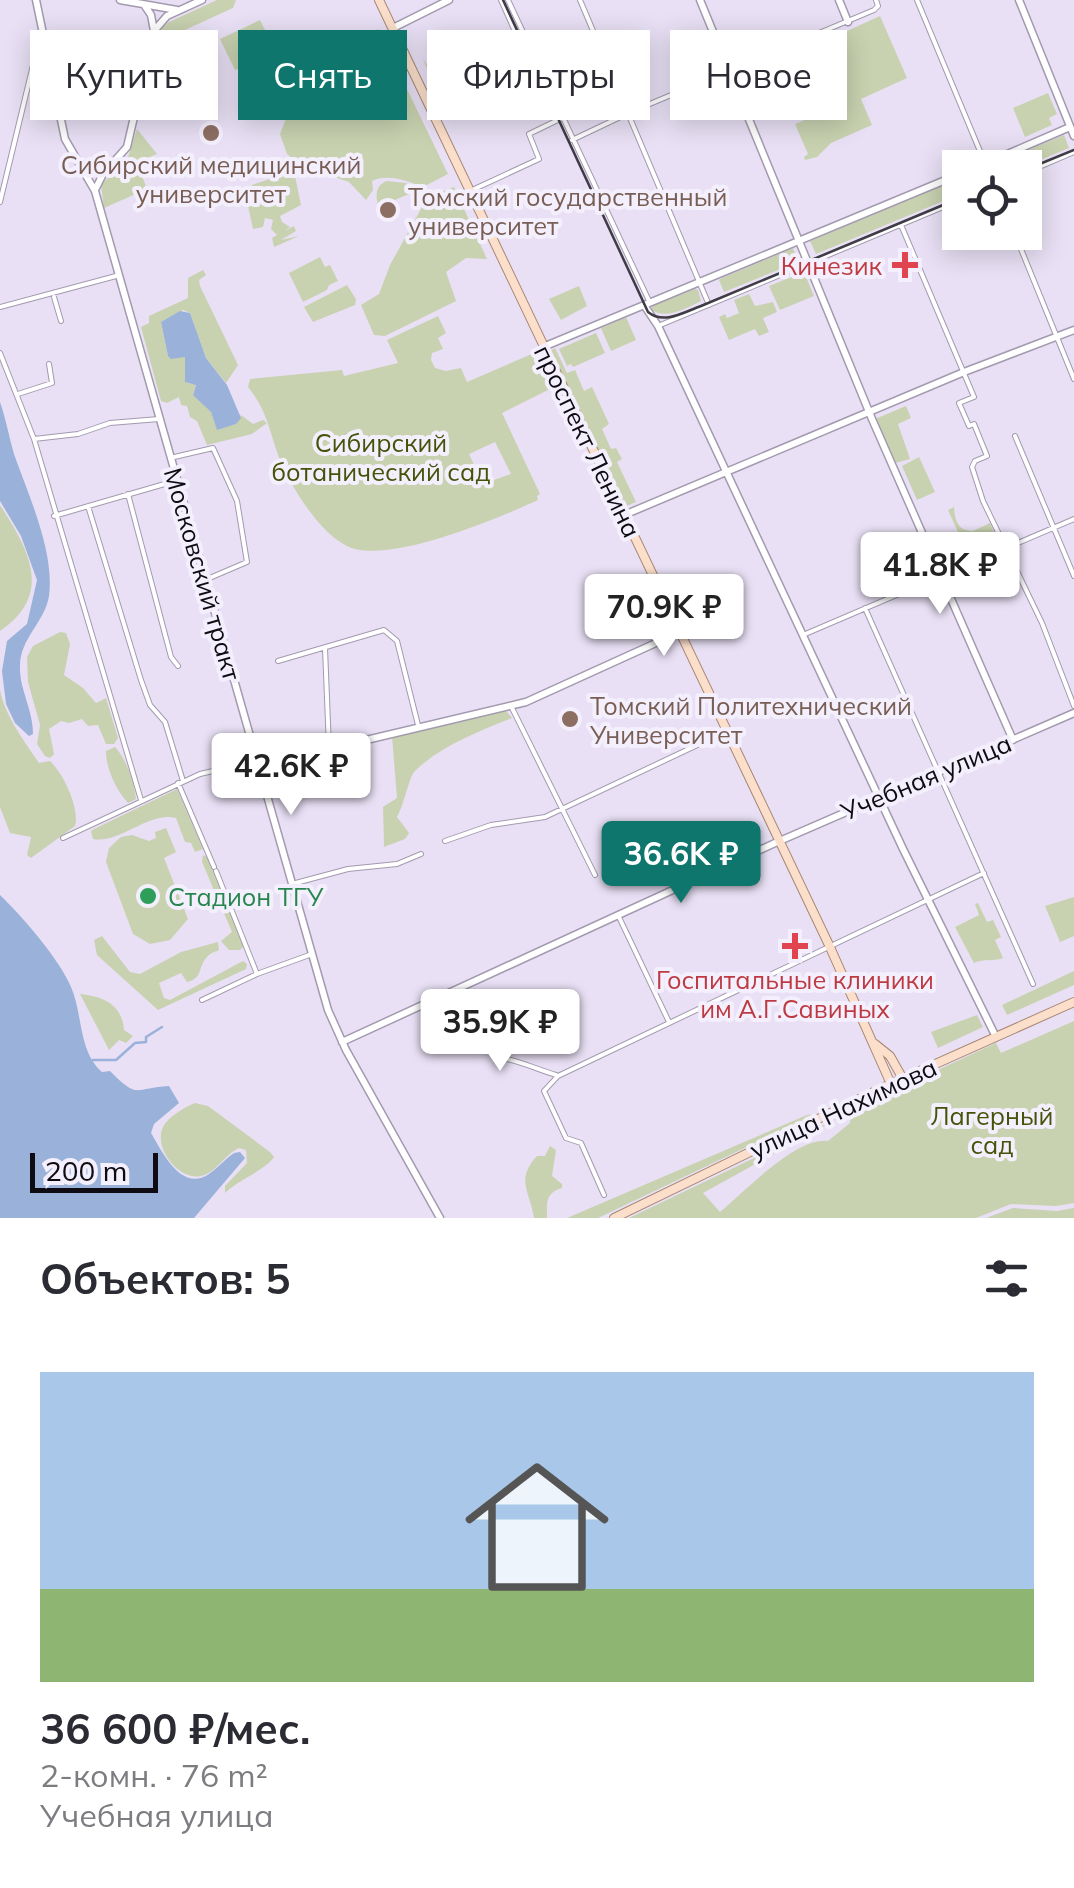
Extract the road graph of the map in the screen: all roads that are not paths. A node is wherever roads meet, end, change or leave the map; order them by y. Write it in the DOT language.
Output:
graph roads {
  1 [pos="36,0"];
  2 [pos="120,0"];
  3 [pos="202,0"];
  4 [pos="379,0"];
  5 [pos="449,0"];
  6 [pos="501,0"];
  7 [pos="508,0"];
  8 [pos="580,0"];
  9 [pos="700,0"];
  10 [pos="839,0"];
  11 [pos="876,0"];
  12 [pos="917,0"];
  13 [pos="1019,0"];
  14 [pos="134,2"];
  15 [pos="146,7"];
  16 [pos="160,9"];
  17 [pos="179,10"];
  18 [pos="163,20"];
  19 [pos="848,22"];
  20 [pos="393,28"];
  21 [pos="43,29"];
  22 [pos="154,30"];
  23 [pos="155,30"];
  24 [pos="522,30"];
  25 [pos="593,30"];
  26 [pos="712,30"];
  27 [pos="829,30"];
  28 [pos="133,120"];
  29 [pos="563,120"];
  30 [pos="615,120"];
  31 [pos="630,120"];
  32 [pos="749,120"];
  33 [pos="555,121"];
  34 [pos="1072,126"];
  35 [pos="1074,136"];
  36 [pos="572,140"];
  37 [pos="980,150"];
  38 [pos="1019,150"];
  39 [pos="1074,152"];
  40 [pos="1042,166"];
  41 [pos="88,174"];
  42 [pos="103,174"];
  43 [pos="942,181"];
  44 [pos="96,191"];
  45 [pos="470,191"];
  46 [pos="0,202"];
  47 [pos="942,208"];
  48 [pos="901,225"];
  49 [pos="799,240"];
  50 [pos="1021,250"];
  51 [pos="808,263"];
  52 [pos="118,275"];
  53 [pos="698,282"];
  54 [pos="54,297"];
  55 [pos="646,304"];
  56 [pos="0,306"];
  57 [pos="708,306"];
  58 [pos="60,321"];
  59 [pos="658,326"];
  60 [pos="1074,330"];
  61 [pos="1056,336"];
  62 [pos="543,347"];
  63 [pos="0,354"];
  64 [pos="49,364"];
  65 [pos="964,372"];
  66 [pos="1074,379"];
  67 [pos="18,394"];
  68 [pos="869,412"];
  69 [pos="160,419"];
  70 [pos="1015,436"];
  71 [pos="34,440"];
  72 [pos="170,458"];
  73 [pos="726,472"];
  74 [pos="176,480"];
  75 [pos="128,494"];
  76 [pos="88,506"];
  77 [pos="624,515"];
  78 [pos="54,516"];
  79 [pos="1074,518"];
  80 [pos="1053,528"];
  81 [pos="1004,548"];
  82 [pos="941,575"];
  83 [pos="1074,576"];
  84 [pos="204,580"];
  85 [pos="865,608"];
  86 [pos="680,632"];
  87 [pos="803,635"];
  88 [pos="325,648"];
  89 [pos="278,661"];
  90 [pos="178,666"];
  91 [pos="511,706"];
  92 [pos="1074,706"];
  93 [pos="1074,714"];
  94 [pos="419,728"];
  95 [pos="727,731"];
  96 [pos="1012,740"];
  97 [pos="330,748"];
  98 [pos="256,761"];
  99 [pos="938,772"];
  100 [pos="181,782"];
  101 [pos="879,797"];
  102 [pos="140,800"];
  103 [pos="562,809"];
  104 [pos="63,838"];
  105 [pos="444,841"];
  106 [pos="780,841"];
  107 [pos="421,854"];
  108 [pos="984,873"];
  109 [pos="595,875"];
  110 [pos="292,884"];
  111 [pos="927,900"];
  112 [pos="618,914"];
  113 [pos="829,945"];
  114 [pos="312,954"];
  115 [pos="257,974"];
  116 [pos="1033,984"];
  117 [pos="202,1000"];
  118 [pos="1074,1002"];
  119 [pos="669,1022"];
  120 [pos="486,1035"];
  121 [pos="996,1037"];
  122 [pos="342,1042"];
  123 [pos="875,1044"];
  124 [pos="893,1060"];
  125 [pos="883,1066"];
  126 [pos="558,1076"];
  127 [pos="903,1078"];
  128 [pos="892,1084"];
  129 [pos="604,1195"];
  130 [pos="440,1218"];
  131 [pos="614,1218"];
  1 -- 21 [label="main road, Московский тракт"];
  2 -- 14 [label="main road"];
  3 -- 17 [label="main road"];
  4 -- 20 [label="main road, проспект Ленина"];
  5 -- 20 [label="main road"];
  6 -- 33 [label="street"];
  7 -- 24 [label="street"];
  8 -- 25 [label="street"];
  9 -- 26 [label="main road"];
  10 -- 19 [label="main road"];
  11 -- 19 [label="street"];
  12 -- 37 [label="street"];
  13 -- 34 [label="main road"];
  14 -- 15 [label="main road"];
  15 -- 16 [label="main road"];
  15 -- 18 [label="main road"];
  15 -- 22 [label="main road"];
  16 -- 17 [label="main road"];
  16 -- 18 [label="main road"];
  17 -- 18 [label="main road"];
  18 -- 23 [label="main road"];
  19 -- 27 [label="street"];
  20 -- 45 [label="main road, проспект Ленина"];
  21 -- 41 [label="main road, Московский тракт"];
  21 -- 46 [label="street"];
  28 -- 42 [label="main road"];
  29 -- 36 [label="street"];
  30 -- 36 [label="street"];
  31 -- 53 [label="street"];
  32 -- 49 [label="main road"];
  33 -- 45 [label="street"];
  34 -- 35 [label="main road"];
  34 -- 38 [label="main road"];
  36 -- 55 [label="street"];
  39 -- 40 [label="street"];
  41 -- 42 [label="main road"];
  41 -- 44 [label="main road, Московский тракт"];
  42 -- 44 [label="main road"];
  43 -- 49 [label="main road"];
  44 -- 52 [label="main road, Московский тракт"];
  45 -- 62 [label="main road, проспект Ленина"];
  47 -- 48 [label="street"];
  48 -- 51 [label="street"];
  48 -- 65 [label="street"];
  49 -- 51 [label="main road"];
  49 -- 53 [label="main road"];
  50 -- 61 [label="street"];
  51 -- 57 [label="street"];
  51 -- 68 [label="main road"];
  52 -- 56 [label="street"];
  52 -- 69 [label="main road, Московский тракт"];
  53 -- 55 [label="main road"];
  53 -- 57 [label="street"];
  54 -- 58 [label="street"];
  55 -- 59 [label="main road"];
  55 -- 62 [label="main road"];
  57 -- 59 [label="street"];
  59 -- 73 [label="main road"];
  60 -- 61 [label="main road"];
  61 -- 65 [label="main road"];
  61 -- 66 [label="street"];
  62 -- 77 [label="main road, проспект Ленина"];
  63 -- 67 [label="street"];
  64 -- 67 [label="street"];
  65 -- 68 [label="main road"];
  65 -- 81 [label="street"];
  67 -- 71 [label="street"];
  68 -- 73 [label="main road"];
  68 -- 82 [label="main road"];
  69 -- 71 [label="street"];
  69 -- 72 [label="main road, Московский тракт"];
  70 -- 80 [label="street"];
  71 -- 78 [label="street"];
  72 -- 74 [label="main road, Московский тракт"];
  72 -- 84 [label="street"];
  73 -- 77 [label="main road"];
  73 -- 87 [label="main road"];
  74 -- 75 [label="street"];
  74 -- 84 [label="main road, Московский тракт"];
  75 -- 76 [label="street"];
  75 -- 90 [label="street"];
  76 -- 78 [label="street"];
  76 -- 100 [label="street"];
  77 -- 86 [label="main road, проспект Ленина"];
  78 -- 102 [label="street"];
  79 -- 80 [label="street"];
  80 -- 81 [label="street"];
  80 -- 83 [label="street"];
  81 -- 82 [label="street"];
  81 -- 92 [label="street"];
  82 -- 85 [label="street"];
  82 -- 96 [label="main road"];
  84 -- 98 [label="main road, Московский тракт"];
  85 -- 87 [label="street"];
  85 -- 99 [label="street"];
  86 -- 91 [label="main road"];
  86 -- 95 [label="main road, проспект Ленина"];
  87 -- 101 [label="main road"];
  88 -- 89 [label="street"];
  88 -- 94 [label="street"];
  88 -- 97 [label="street"];
  91 -- 94 [label="main road"];
  91 -- 103 [label="street"];
  93 -- 96 [label="main road, Учебная улица"];
  94 -- 97 [label="main road"];
  95 -- 103 [label="street"];
  95 -- 106 [label="main road, проспект Ленина"];
  96 -- 99 [label="main road, Учебная улица"];
  97 -- 98 [label="main road"];
  98 -- 100 [label="street"];
  98 -- 110 [label="main road, Московский тракт"];
  99 -- 101 [label="main road, Учебная улица"];
  99 -- 108 [label="street"];
  100 -- 102 [label="street"];
  100 -- 115 [label="street"];
  101 -- 106 [label="main road, Учебная улица"];
  101 -- 111 [label="main road"];
  102 -- 104 [label="street"];
  103 -- 105 [label="street"];
  103 -- 109 [label="street"];
  106 -- 112 [label="main road, Учебная улица"];
  106 -- 113 [label="main road, проспект Ленина"];
  107 -- 110 [label="street"];
  108 -- 111 [label="street"];
  108 -- 116 [label="street"];
  110 -- 114 [label="main road, Московский тракт"];
  111 -- 113 [label="street"];
  111 -- 121 [label="main road"];
  112 -- 119 [label="street"];
  112 -- 122 [label="main road, Учебная улица"];
  113 -- 119 [label="street"];
  113 -- 123 [label="main road, проспект Ленина"];
  114 -- 115 [label="street"];
  114 -- 122 [label="main road, Московский тракт"];
  115 -- 117 [label="street"];
  118 -- 121 [label="main road, улица Нахимова"];
  119 -- 126 [label="street"];
  120 -- 126 [label="street"];
  121 -- 127 [label="main road, улица Нахимова"];
  122 -- 130 [label="main road, Московский тракт"];
  123 -- 124 [label="main road, проспект Ленина"];
  123 -- 125 [label="main road, проспект Ленина"];
  124 -- 125 [label="main road"];
  124 -- 127 [label="main road, проспект Ленина"];
  125 -- 128 [label="main road, проспект Ленина"];
  126 -- 129 [label="street"];
  127 -- 128 [label="main road, улица Нахимова"];
  128 -- 131 [label="main road, улица Нахимова"];
}
